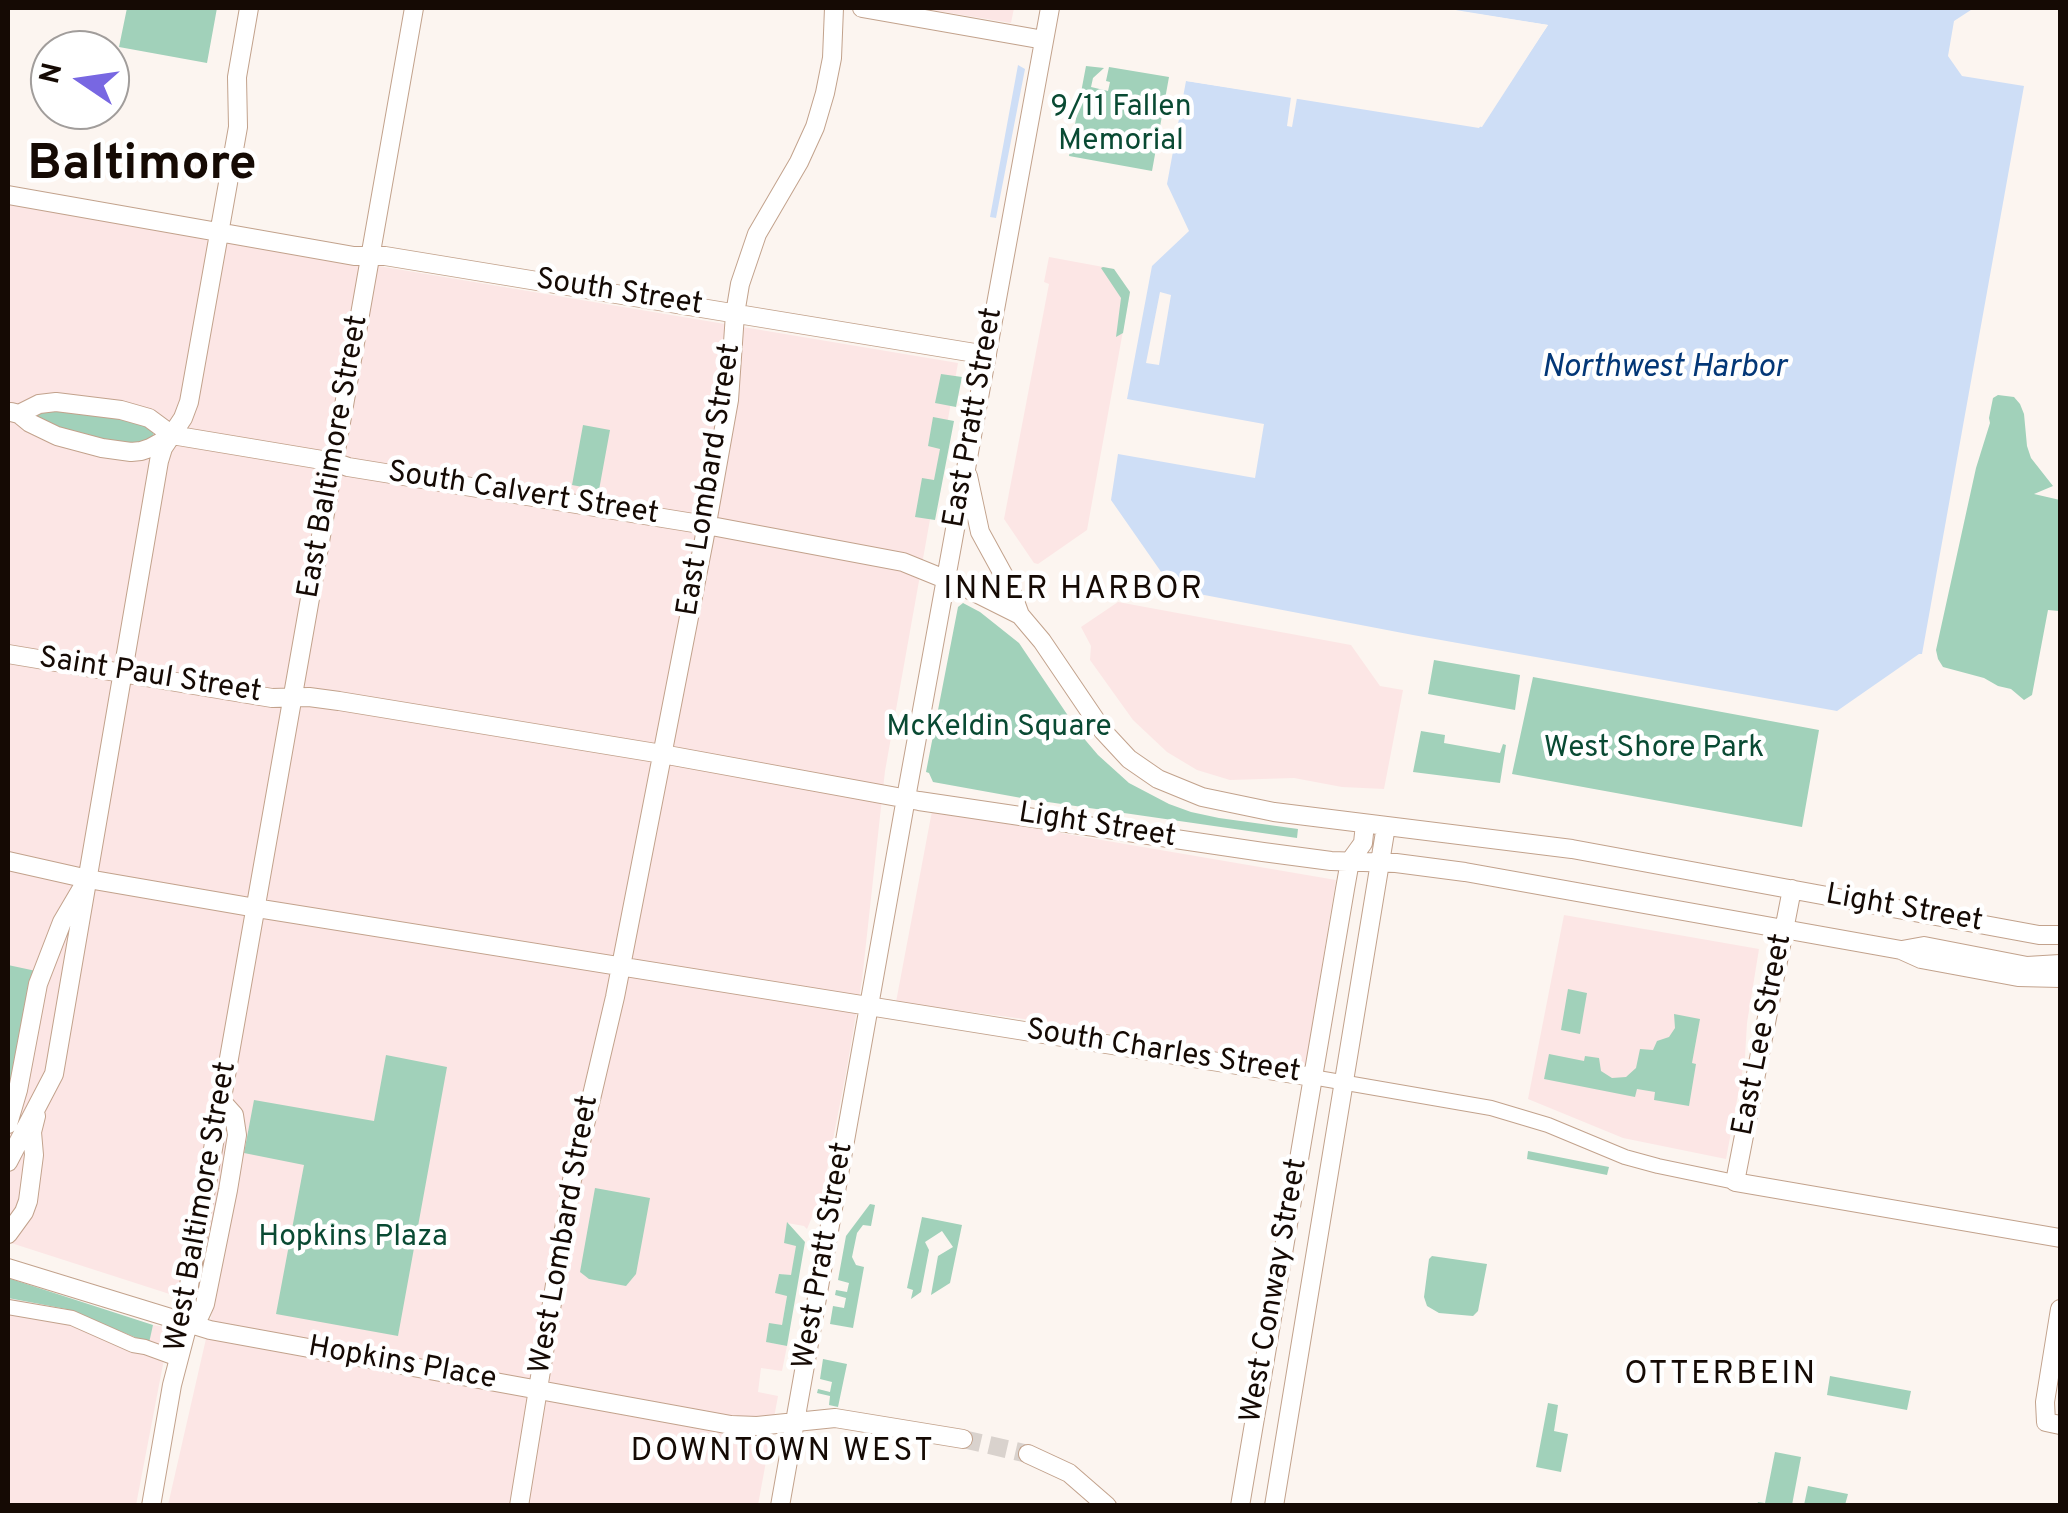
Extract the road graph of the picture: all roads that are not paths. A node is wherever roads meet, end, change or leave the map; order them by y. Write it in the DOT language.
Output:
graph roads {
  1 [pos="249,8"];
  2 [pos="414,8"];
  3 [pos="834,8"];
  4 [pos="862,8"];
  5 [pos="1050,8"];
  6 [pos="1044,40"];
  7 [pos="8,195"];
  8 [pos="218,231"];
  9 [pos="370,256"];
  10 [pos="735,314"];
  11 [pos="987,355"];
  12 [pos="13,413"];
  13 [pos="172,435"];
  14 [pos="334,462"];
  15 [pos="966,467"];
  16 [pos="706,525"];
  17 [pos="946,579"];
  18 [pos="1020,614"];
  19 [pos="8,654"];
  20 [pos="121,672"];
  21 [pos="293,697"];
  22 [pos="662,754"];
  23 [pos="906,798"];
  24 [pos="1365,824"];
  25 [pos="1386,826"];
  26 [pos="8,861"];
  27 [pos="1350,862"];
  28 [pos="1380,862"];
  29 [pos="88,880"];
  30 [pos="1792,889"];
  31 [pos="256,908"];
  32 [pos="1784,930"];
  33 [pos="2060,935"];
  34 [pos="1901,950"];
  35 [pos="2060,964"];
  36 [pos="620,966"];
  37 [pos="2060,978"];
  38 [pos="2039,979"];
  39 [pos="2060,991"];
  40 [pos="869,1006"];
  41 [pos="1312,1077"];
  42 [pos="1344,1082"];
  43 [pos="39,1106"];
  44 [pos="9,1121"];
  45 [pos="11,1154"];
  46 [pos="1735,1182"];
  47 [pos="8,1234"];
  48 [pos="2060,1238"];
  49 [pos="8,1268"];
  50 [pos="8,1308"];
  51 [pos="2060,1308"];
  52 [pos="188,1324"];
  53 [pos="178,1359"];
  54 [pos="539,1388"];
  55 [pos="795,1422"];
  56 [pos="2053,1424"];
  57 [pos="964,1439"];
  58 [pos="1028,1454"];
  59 [pos="150,1506"];
  60 [pos="519,1506"];
  61 [pos="780,1506"];
  62 [pos="1107,1506"];
  63 [pos="1240,1506"];
  64 [pos="1274,1506"];
  1 -- 8 [label="main road"];
  2 -- 9 [label="main road, East Baltimore Street"];
  3 -- 10 [label="main road, East Lombard Street"];
  4 -- 6 [label="main road"];
  5 -- 6 [label="main road, East Pratt Street"];
  6 -- 11 [label="main road, East Pratt Street"];
  7 -- 8 [label="main road, South Street"];
  8 -- 9 [label="main road, South Street"];
  8 -- 13 [label="main road"];
  9 -- 10 [label="main road, South Street"];
  9 -- 14 [label="main road, East Baltimore Street"];
  10 -- 11 [label="main road, South Street"];
  10 -- 16 [label="main road, East Lombard Street"];
  11 -- 15 [label="main road, East Pratt Street"];
  12 -- 13 [label="main road"];
  12 -- 13 [label="main road"];
  13 -- 14 [label="main road, South Calvert Street"];
  13 -- 20 [label="main road"];
  14 -- 16 [label="main road, South Calvert Street"];
  14 -- 21 [label="main road, East Baltimore Street"];
  15 -- 17 [label="main road, East Pratt Street"];
  15 -- 18 [label="main road"];
  16 -- 17 [label="main road, South Calvert Street"];
  16 -- 22 [label="main road, East Lombard Street"];
  17 -- 18 [label="main road, Light Street"];
  17 -- 23 [label="main road, East Pratt Street"];
  18 -- 24 [label="main road, Light Street"];
  19 -- 20 [label="main road, Saint Paul Street"];
  20 -- 21 [label="main road, Saint Paul Street"];
  20 -- 29 [label="main road"];
  21 -- 22 [label="main road, Light Street"];
  21 -- 31 [label="main road, East Baltimore Street"];
  22 -- 23 [label="main road, Light Street"];
  22 -- 36 [label="main road, East Lombard Street"];
  23 -- 27 [label="main road, Light Street"];
  23 -- 40 [label="main road, East Pratt Street"];
  24 -- 25 [label="main road, Light Street"];
  24 -- 27 [label="main road, West Conway Street"];
  25 -- 28 [label="main road, West Conway Street"];
  25 -- 30 [label="main road, Light Street"];
  26 -- 29 [label="main road, South Charles Street"];
  27 -- 28 [label="main road, Light Street"];
  27 -- 41 [label="main road, West Conway Street"];
  28 -- 32 [label="main road, Light Street"];
  28 -- 42 [label="main road, West Conway Street"];
  29 -- 31 [label="main road, South Charles Street"];
  29 -- 43 [label="main road"];
  29 -- 44 [label="main road"];
  30 -- 32 [label="main road, East Lee Street"];
  30 -- 33 [label="main road, Light Street"];
  31 -- 36 [label="main road, South Charles Street"];
  31 -- 52 [label="main road, West Baltimore Street"];
  32 -- 34 [label="main road, Light Street"];
  32 -- 46 [label="main road, East Lee Street"];
  34 -- 35 [label="main road, Light Street"];
  34 -- 38 [label="main road, Light Street"];
  36 -- 40 [label="main road, South Charles Street"];
  36 -- 54 [label="main road, West Lombard Street"];
  37 -- 38 [label="main road, Light Street"];
  38 -- 39 [label="main road"];
  40 -- 41 [label="main road, South Charles Street"];
  40 -- 55 [label="main road, West Pratt Street"];
  41 -- 42 [label="street, South Charles Street"];
  41 -- 63 [label="main road, West Conway Street"];
  42 -- 46 [label="street, South Charles Street"];
  42 -- 64 [label="main road, West Conway Street"];
  43 -- 45 [label="main road"];
  43 -- 47 [label="main road"];
  44 -- 45 [label="main road"];
  46 -- 48 [label="main road, South Charles Street"];
  49 -- 52 [label="main road, Hopkins Place"];
  50 -- 53 [label="street"];
  51 -- 56 [label="main road"];
  52 -- 53 [label="main road, West Baltimore Street"];
  52 -- 54 [label="main road, Hopkins Place"];
  53 -- 59 [label="main road, West Baltimore Street"];
  54 -- 55 [label="main road, Hopkins Place"];
  54 -- 60 [label="main road, West Lombard Street"];
  55 -- 57 [label="main road, Hopkins Place"];
  55 -- 61 [label="main road, West Pratt Street"];
  58 -- 62 [label="main road"];
}
